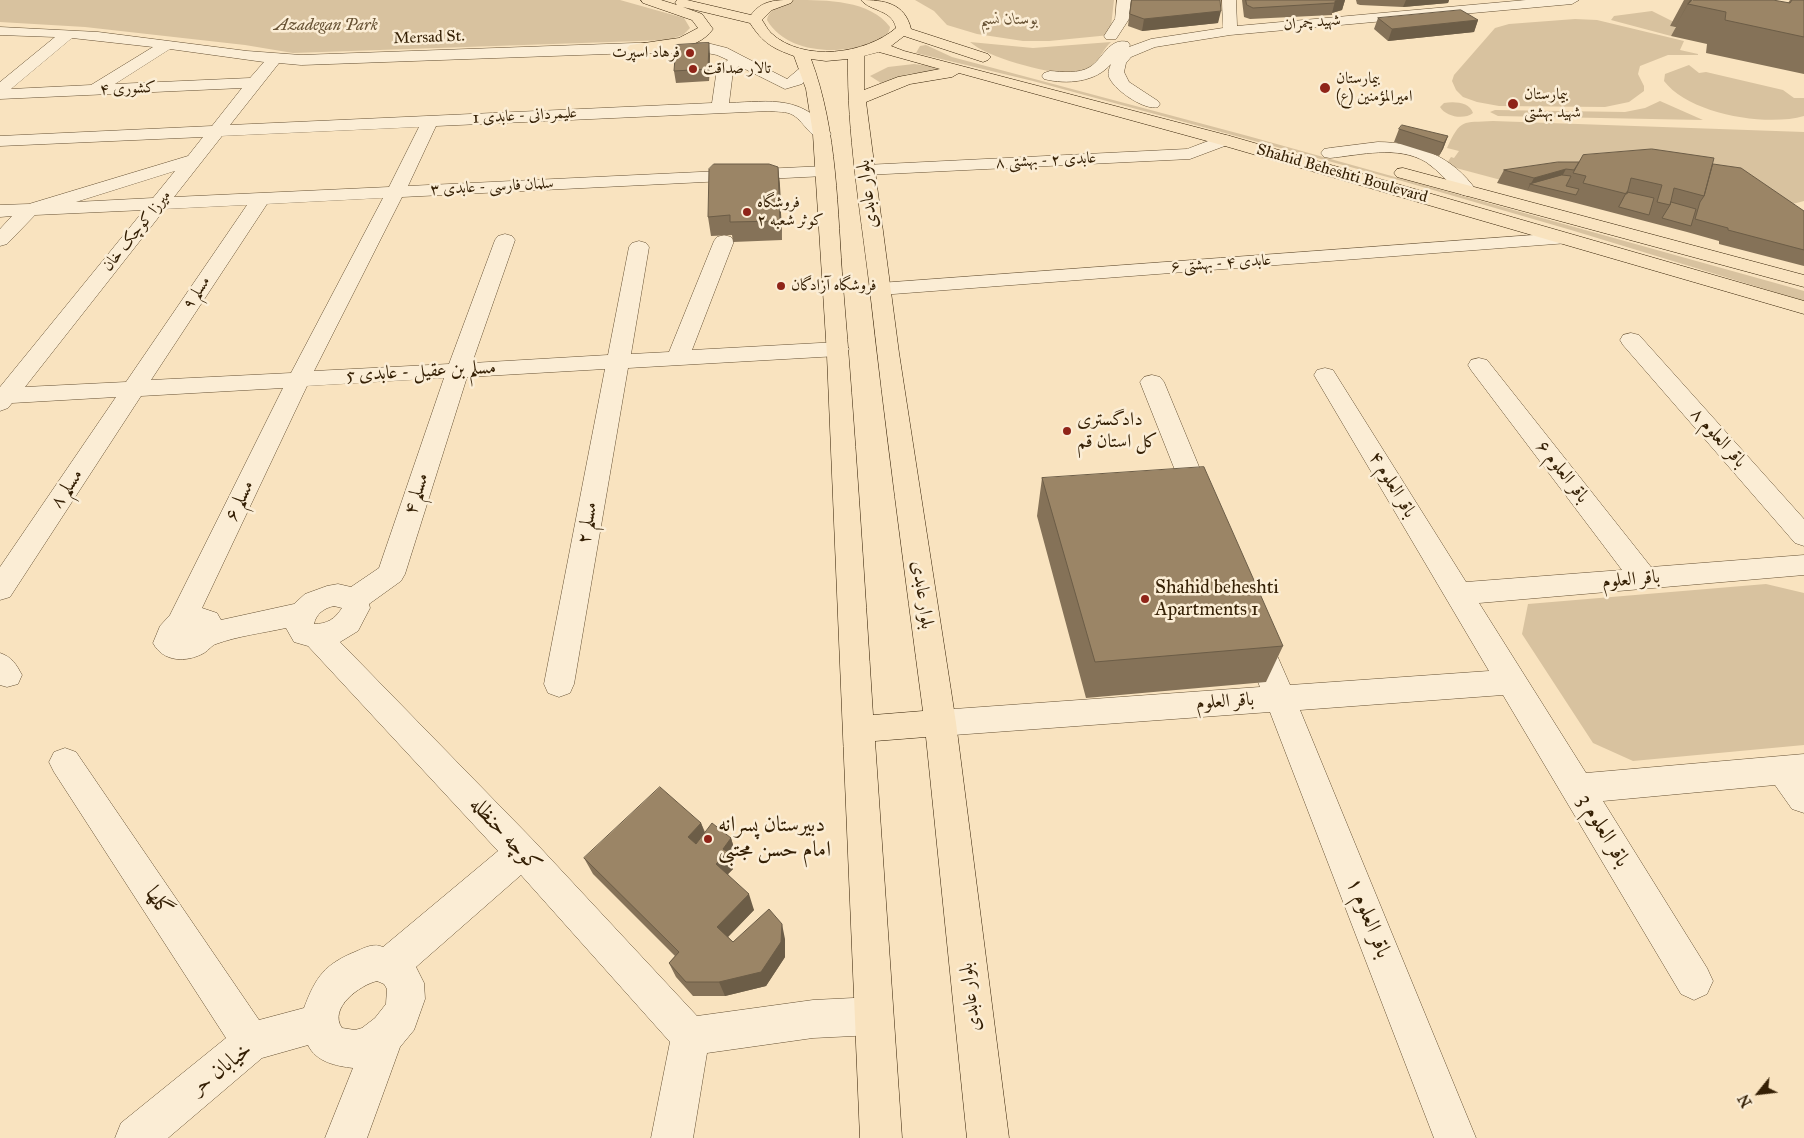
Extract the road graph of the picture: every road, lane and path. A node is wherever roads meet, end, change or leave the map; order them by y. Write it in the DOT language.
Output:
graph roads {
  1 [pos="648,0"];
  2 [pos="671,0"];
  3 [pos="719,0"];
  4 [pos="786,0"];
  5 [pos="868,0"];
  6 [pos="1124,0"];
  7 [pos="1228,0"];
  8 [pos="1562,0"];
  9 [pos="1457,5"];
  10 [pos="695,6"];
  11 [pos="755,20"];
  12 [pos="0,31"];
  13 [pos="902,31"];
  14 [pos="1230,31"];
  15 [pos="68,34"];
  16 [pos="1111,36"];
  17 [pos="167,45"];
  18 [pos="634,48"];
  19 [pos="953,48"];
  20 [pos="868,50"];
  21 [pos="274,59"];
  22 [pos="738,60"];
  23 [pos="804,62"];
  24 [pos="933,62"];
  25 [pos="972,72"];
  26 [pos="1050,76"];
  27 [pos="255,83"];
  28 [pos="0,90"];
  29 [pos="95,90"];
  30 [pos="0,94"];
  31 [pos="859,99"];
  32 [pos="1152,104"];
  33 [pos="720,108"];
  34 [pos="430,121"];
  35 [pos="218,130"];
  36 [pos="822,134"];
  37 [pos="1224,140"];
  38 [pos="0,141"];
  39 [pos="1330,153"];
  40 [pos="195,159"];
  41 [pos="865,170"];
  42 [pos="824,171"];
  43 [pos="1466,190"];
  44 [pos="396,191"];
  45 [pos="261,198"];
  46 [pos="160,203"];
  47 [pos="29,210"];
  48 [pos="0,211"];
  49 [pos="1561,238"];
  50 [pos="0,240"];
  51 [pos="505,240"];
  52 [pos="724,241"];
  53 [pos="639,247"];
  54 [pos="1804,282"];
  55 [pos="880,289"];
  56 [pos="1804,308"];
  57 [pos="1631,340"];
  58 [pos="838,349"];
  59 [pos="678,358"];
  60 [pos="617,361"];
  61 [pos="1478,365"];
  62 [pos="458,370"];
  63 [pos="1325,375"];
  64 [pos="299,380"];
  65 [pos="1152,382"];
  66 [pos="133,389"];
  67 [pos="3,400"];
  68 [pos="1211,526"];
  69 [pos="1804,536"];
  70 [pos="1804,565"];
  71 [pos="1645,579"];
  72 [pos="0,589"];
  73 [pos="1458,594"];
  74 [pos="1247,616"];
  75 [pos="309,626"];
  76 [pos="1511,682"];
  77 [pos="560,684"];
  78 [pos="1280,698"];
  79 [pos="940,723"];
  80 [pos="860,729"];
  81 [pos="65,762"];
  82 [pos="1793,769"];
  83 [pos="1577,789"];
  84 [pos="1804,798"];
  85 [pos="522,852"];
  86 [pos="390,965"];
  87 [pos="1694,981"];
  88 [pos="874,1016"];
  89 [pos="320,1022"];
  90 [pos="385,1035"];
  91 [pos="690,1036"];
  92 [pos="251,1042"];
  93 [pos="136,1138"];
  94 [pos="346,1138"];
  95 [pos="672,1138"];
  96 [pos="881,1138"];
  97 [pos="988,1138"];
  98 [pos="1455,1138"];
  1 -- 18 [label="main road"];
  2 -- 10 [label="main road"];
  3 -- 10 [label="main road"];
  4 -- 11 [label="main road"];
  5 -- 13 [label="main road"];
  6 -- 16 [label="street"];
  7 -- 14 [label="street"];
  8 -- 9 [label="street, شهید چمران"];
  9 -- 14 [label="street, شهید چمران"];
  10 -- 11 [label="main road"];
  11 -- 23 [label="main road"];
  12 -- 15 [label="street, Mersad St."];
  13 -- 19 [label="main road, Shahid Beheshti Boulevard"];
  13 -- 20 [label="main road"];
  14 -- 26 [label="street"];
  14 -- 32 [label="street, شهید چمران"];
  15 -- 17 [label="street, Mersad St."];
  15 -- 28 [label="street"];
  17 -- 21 [label="street, Mersad St."];
  17 -- 29 [label="street"];
  18 -- 21 [label="street, Mersad St."];
  18 -- 22 [label="street, Mersad St."];
  19 -- 24 [label="main road"];
  19 -- 26 [label="main road, Shahid Beheshti Boulevard"];
  20 -- 23 [label="main road"];
  20 -- 24 [label="main road, Shahid Beheshti Boulevard"];
  20 -- 31 [label="main road, بلوار عابدی"];
  21 -- 27 [label="street, میرزا کوچک خان"];
  22 -- 23 [label="street, Mersad St."];
  22 -- 33 [label="street"];
  23 -- 36 [label="main road"];
  24 -- 25 [label="main road, Shahid Beheshti Boulevard"];
  25 -- 31 [label="main road"];
  25 -- 37 [label="main road, Shahid Beheshti Boulevard"];
  26 -- 32 [label="main road, Shahid Beheshti Boulevard"];
  27 -- 29 [label="street, کشوری ۴"];
  27 -- 35 [label="street, میرزا کوچک خان"];
  29 -- 30 [label="street, کشوری ۴"];
  31 -- 41 [label="main road, بلوار عابدی"];
  32 -- 39 [label="main road, Shahid Beheshti Boulevard"];
  33 -- 34 [label="street, علیمردانی - عابدی 1"];
  33 -- 36 [label="street, علیمردانی - عابدی 1"];
  34 -- 35 [label="street, علیمردانی - عابدی 1"];
  34 -- 44 [label="street, مسلم ۶"];
  35 -- 38 [label="street, علیمردانی - عابدی 1"];
  35 -- 40 [label="street, میرزا کوچک خان"];
  36 -- 42 [label="main road"];
  37 -- 41 [label="street, عابدی ۲ - بهشتی ۸"];
  37 -- 49 [label="main road, Shahid Beheshti Boulevard"];
  39 -- 43 [label="main road, Shahid Beheshti Boulevard"];
  39 -- 43 [label="street"];
  40 -- 46 [label="street, میرزا کوچک خان"];
  40 -- 47 [label="street"];
  41 -- 55 [label="main road, بلوار عابدی"];
  42 -- 44 [label="street, سلمان فارسی - عابدی ۳"];
  42 -- 58 [label="main road"];
  43 -- 54 [label="main road, Shahid Beheshti Boulevard"];
  44 -- 45 [label="street, سلمان فارسی - عابدی ۳"];
  44 -- 64 [label="street, مسلم ۶"];
  45 -- 46 [label="street, سلمان فارسی - عابدی ۳"];
  45 -- 66 [label="street, مسلم ۹"];
  46 -- 47 [label="street, سلمان فارسی - عابدی ۳"];
  46 -- 67 [label="street, میرزا کوچک خان"];
  47 -- 48 [label="street"];
  47 -- 50 [label="street"];
  49 -- 55 [label="street, عابدی ۴ - بهشتی ۶"];
  49 -- 56 [label="main road, Shahid Beheshti Boulevard"];
  51 -- 62 [label="street, مسلم ۴"];
  52 -- 59 [label="street"];
  53 -- 60 [label="street, مسلم ۲"];
  55 -- 79 [label="main road, بلوار عابدی"];
  57 -- 69 [label="street, باقر العلوم ۸"];
  58 -- 59 [label="street, مسلم بن عقیل - عابدی 5"];
  58 -- 80 [label="main road"];
  59 -- 60 [label="street, مسلم بن عقیل - عابدی 5"];
  60 -- 62 [label="street, مسلم بن عقیل - عابدی 5"];
  60 -- 77 [label="street, مسلم ۲"];
  61 -- 71 [label="street, باقر العلوم ۶"];
  62 -- 64 [label="street, مسلم بن عقیل - عابدی 5"];
  62 -- 75 [label="street, مسلم ۴"];
  63 -- 73 [label="street, باقر العلوم ۴"];
  64 -- 66 [label="street, مسلم بن عقیل - عابدی 5"];
  64 -- 75 [label="street, مسلم ۶"];
  65 -- 68 [label="street"];
  66 -- 67 [label="street, مسلم بن عقیل - عابدی 5"];
  66 -- 72 [label="street, مسلم ۸"];
  70 -- 71 [label="street, باقر العلوم"];
  71 -- 73 [label="street, باقر العلوم"];
  73 -- 76 [label="street, باقر العلوم ۴"];
  74 -- 78 [label="street, باقر العلوم ۱"];
  75 -- 85 [label="street, کوچه حنظله"];
  76 -- 78 [label="street, باقر العلوم"];
  76 -- 83 [label="street, باقر العلوم 3"];
  78 -- 79 [label="street, باقر العلوم"];
  78 -- 98 [label="street, باقر العلوم ۱"];
  79 -- 80 [label="main road"];
  79 -- 97 [label="main road, بلوار عابدی"];
  80 -- 88 [label="main road"];
  81 -- 92 [label="street, گلها"];
  82 -- 83 [label="street"];
  82 -- 84 [label="street"];
  83 -- 87 [label="street, باقر العلوم 3"];
  85 -- 86 [label="street"];
  85 -- 91 [label="street, کوچه حنظله"];
  86 -- 89 [label="street"];
  86 -- 90 [label="street"];
  88 -- 91 [label="street"];
  88 -- 96 [label="main road"];
  89 -- 90 [label="street"];
  89 -- 92 [label="street, خیابان حر"];
  90 -- 94 [label="street"];
  91 -- 95 [label="street"];
  92 -- 93 [label="street, خیابان حر"];
}
